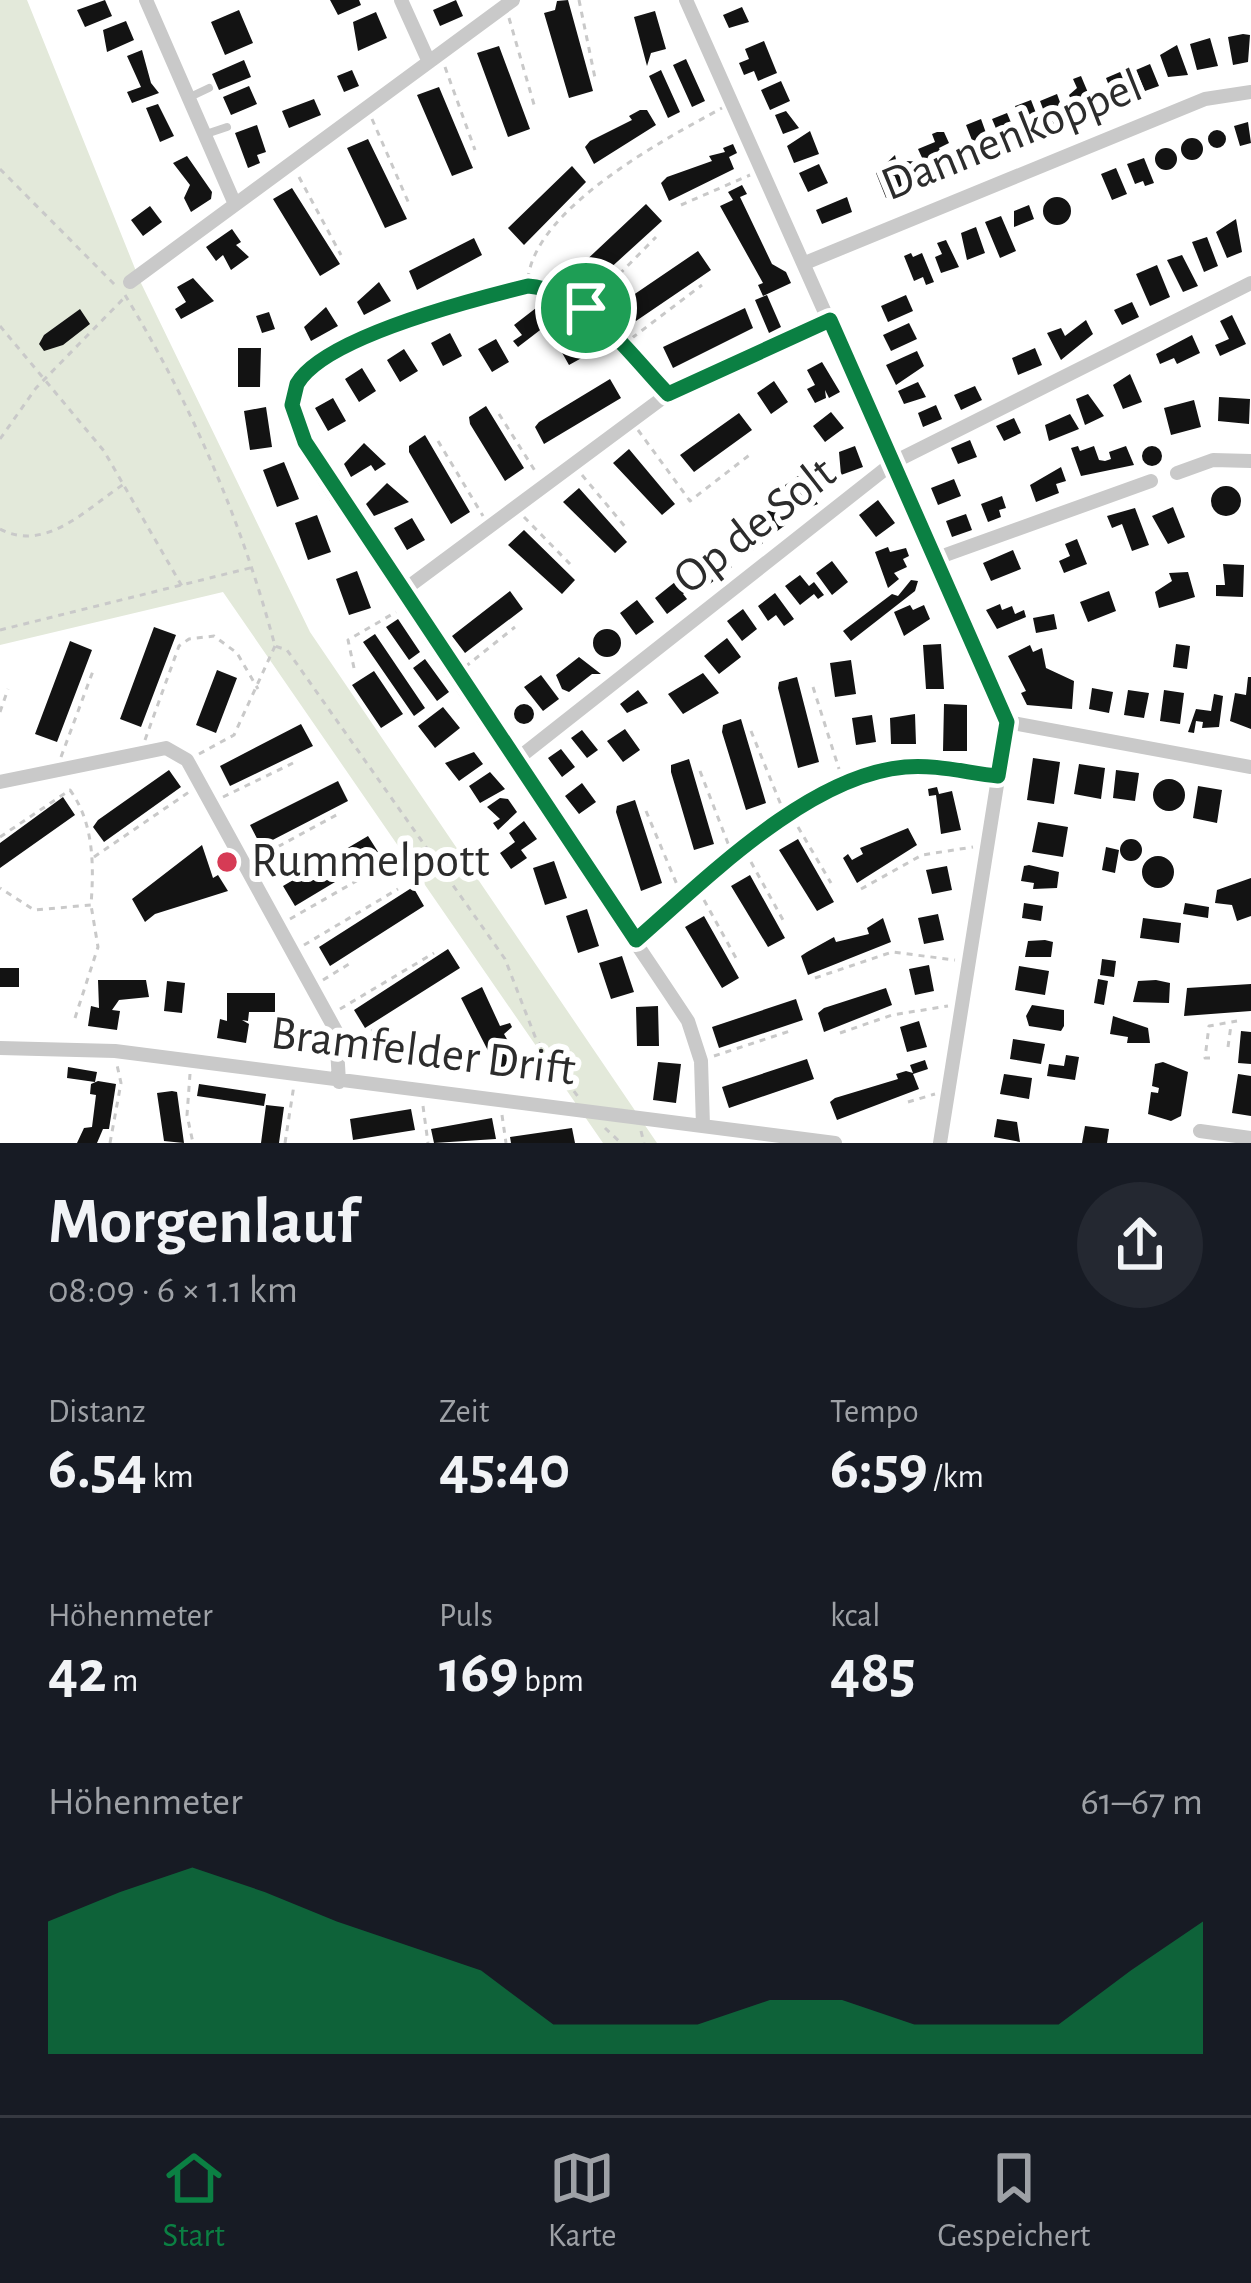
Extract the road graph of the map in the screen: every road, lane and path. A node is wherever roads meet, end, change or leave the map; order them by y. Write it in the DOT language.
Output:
graph roads {
  1 [pos="146,0"];
  2 [pos="401,0"];
  3 [pos="579,0"];
  4 [pos="686,0"];
  5 [pos="509,3"];
  6 [pos="434,58"];
  7 [pos="595,78"];
  8 [pos="209,88"];
  9 [pos="1251,92"];
  10 [pos="189,98"];
  11 [pos="733,103"];
  12 [pos="366,106"];
  13 [pos="535,108"];
  14 [pos="227,127"];
  15 [pos="205,135"];
  16 [pos="475,150"];
  17 [pos="291,161"];
  18 [pos="0,169"];
  19 [pos="763,170"];
  20 [pos="234,202"];
  21 [pos="681,205"];
  22 [pos="410,206"];
  23 [pos="656,237"];
  24 [pos="340,255"];
  25 [pos="805,263"];
  26 [pos="1251,283"];
  27 [pos="702,285"];
  28 [pos="528,286"];
  29 [pos="128,290"];
  30 [pos="586,308"];
  31 [pos="830,320"];
  32 [pos="0,326"];
  33 [pos="621,346"];
  34 [pos="46,377"];
  35 [pos="668,394"];
  36 [pos="500,414"];
  37 [pos="630,419"];
  38 [pos="0,439"];
  39 [pos="438,441"];
  40 [pos="752,454"];
  41 [pos="1251,461"];
  42 [pos="894,462"];
  43 [pos="572,464"];
  44 [pos="1177,473"];
  45 [pos="1151,481"];
  46 [pos="126,483"];
  47 [pos="544,484"];
  48 [pos="514,508"];
  49 [pos="489,526"];
  50 [pos="0,529"];
  51 [pos="627,529"];
  52 [pos="937,557"];
  53 [pos="570,563"];
  54 [pos="254,567"];
  55 [pos="183,588"];
  56 [pos="404,599"];
  57 [pos="515,627"];
  58 [pos="0,630"];
  59 [pos="275,646"];
  60 [pos="354,668"];
  61 [pos="93,671"];
  62 [pos="455,676"];
  63 [pos="813,687"];
  64 [pos="8,689"];
  65 [pos="258,689"];
  66 [pos="0,712"];
  67 [pos="1007,722"];
  68 [pos="751,731"];
  69 [pos="140,753"];
  70 [pos="187,760"];
  71 [pos="516,760"];
  72 [pos="293,763"];
  73 [pos="1251,767"];
  74 [pos="56,770"];
  75 [pos="700,771"];
  76 [pos="998,776"];
  77 [pos="0,782"];
  78 [pos="844,782"];
  79 [pos="201,784"];
  80 [pos="211,803"];
  81 [pos="646,812"];
  82 [pos="340,813"];
  83 [pos="789,816"];
  84 [pos="0,837"];
  85 [pos="986,848"];
  86 [pos="739,854"];
  87 [pos="94,856"];
  88 [pos="244,864"];
  89 [pos="372,872"];
  90 [pos="831,883"];
  91 [pos="0,888"];
  92 [pos="697,888"];
  93 [pos="861,889"];
  94 [pos="398,890"];
  95 [pos="683,899"];
  96 [pos="91,905"];
  97 [pos="783,920"];
  98 [pos="278,926"];
  99 [pos="636,940"];
  100 [pos="292,952"];
  101 [pos="434,953"];
  102 [pos="737,960"];
  103 [pos="969,961"];
  104 [pos="349,964"];
  105 [pos="815,978"];
  106 [pos="312,987"];
  107 [pos="962,1004"];
  108 [pos="328,1016"];
  109 [pos="75,1018"];
  110 [pos="383,1024"];
  111 [pos="790,1031"];
  112 [pos="839,1033"];
  113 [pos="337,1044"];
  114 [pos="1228,1047"];
  115 [pos="0,1048"];
  116 [pos="115,1052"];
  117 [pos="1210,1058"];
  118 [pos="701,1061"];
  119 [pos="191,1063"];
  120 [pos="295,1077"];
  121 [pos="339,1082"];
  122 [pos="948,1090"];
  123 [pos="420,1092"];
  124 [pos="501,1102"];
  125 [pos="908,1102"];
  126 [pos="590,1112"];
  127 [pos="703,1126"];
  128 [pos="1201,1131"];
  129 [pos="1251,1138"];
  130 [pos="110,1143"];
  131 [pos="193,1143"];
  132 [pos="285,1143"];
  133 [pos="428,1143"];
  134 [pos="506,1143"];
  135 [pos="836,1143"];
  136 [pos="940,1143"];
  1 -- 10 [label="street"];
  2 -- 6 [label="street"];
  3 -- 7 [label="path"];
  4 -- 11 [label="street"];
  5 -- 6 [label="street"];
  5 -- 13 [label="path"];
  6 -- 12 [label="street"];
  6 -- 16 [label="path"];
  8 -- 10 [label="lane"];
  9 -- 25 [label="street, Dannenkoppel"];
  10 -- 15 [label="street"];
  11 -- 19 [label="street"];
  11 -- 28 [label="path"];
  12 -- 17 [label="street"];
  12 -- 22 [label="path"];
  14 -- 15 [label="lane"];
  15 -- 20 [label="street"];
  17 -- 20 [label="street"];
  17 -- 24 [label="path"];
  18 -- 29 [label="path"];
  19 -- 21 [label="path"];
  19 -- 25 [label="street"];
  20 -- 29 [label="street"];
  23 -- 30 [label="path"];
  25 -- 31 [label="street"];
  26 -- 42 [label="street, Op de Solt"];
  27 -- 33 [label="path"];
  28 -- 30 [label="street"];
  28 -- 56 [label="street"];
  29 -- 34 [label="path"];
  29 -- 54 [label="path"];
  30 -- 33 [label="street"];
  31 -- 35 [label="street"];
  31 -- 42 [label="street"];
  32 -- 34 [label="path"];
  33 -- 35 [label="street"];
  34 -- 38 [label="path"];
  34 -- 46 [label="path"];
  35 -- 37 [label="street"];
  36 -- 47 [label="path"];
  37 -- 40 [label="path"];
  37 -- 43 [label="street"];
  39 -- 49 [label="path"];
  41 -- 44 [label="street"];
  42 -- 52 [label="street"];
  42 -- 71 [label="street, Op de Solt"];
  43 -- 47 [label="street"];
  43 -- 51 [label="path"];
  45 -- 52 [label="street"];
  46 -- 50 [label="path"];
  46 -- 55 [label="path"];
  47 -- 48 [label="street"];
  48 -- 49 [label="street"];
  48 -- 53 [label="path"];
  49 -- 56 [label="street"];
  52 -- 67 [label="street"];
  54 -- 55 [label="path"];
  54 -- 59 [label="path"];
  55 -- 58 [label="path"];
  56 -- 60 [label="path"];
  56 -- 62 [label="street"];
  57 -- 62 [label="path"];
  59 -- 65 [label="path"];
  59 -- 126 [label="path"];
  61 -- 74 [label="path"];
  62 -- 71 [label="street"];
  63 -- 78 [label="path"];
  64 -- 66 [label="path"];
  65 -- 69 [label="path"];
  65 -- 70 [label="path"];
  67 -- 73 [label="street"];
  67 -- 76 [label="street"];
  68 -- 83 [label="path"];
  69 -- 70 [label="street"];
  69 -- 74 [label="street"];
  70 -- 79 [label="street"];
  71 -- 99 [label="street"];
  72 -- 80 [label="path"];
  74 -- 77 [label="street"];
  75 -- 86 [label="path"];
  76 -- 78 [label="street"];
  76 -- 85 [label="street"];
  78 -- 83 [label="street"];
  79 -- 80 [label="street"];
  79 -- 87 [label="path"];
  80 -- 88 [label="street"];
  81 -- 95 [label="path"];
  82 -- 88 [label="path"];
  83 -- 86 [label="street"];
  83 -- 90 [label="path"];
  84 -- 87 [label="path"];
  85 -- 93 [label="path"];
  85 -- 103 [label="street"];
  86 -- 92 [label="street"];
  86 -- 97 [label="path"];
  87 -- 96 [label="path"];
  88 -- 98 [label="street"];
  89 -- 98 [label="path"];
  91 -- 96 [label="path"];
  92 -- 95 [label="street"];
  92 -- 102 [label="path"];
  94 -- 100 [label="path"];
  95 -- 99 [label="street"];
  96 -- 109 [label="path"];
  98 -- 100 [label="street"];
  99 -- 118 [label="street"];
  100 -- 106 [label="street"];
  101 -- 108 [label="path"];
  103 -- 105 [label="path"];
  103 -- 107 [label="street"];
  104 -- 106 [label="path"];
  106 -- 108 [label="street"];
  107 -- 112 [label="path"];
  107 -- 122 [label="street"];
  108 -- 113 [label="street"];
  110 -- 113 [label="path"];
  111 -- 118 [label="path"];
  113 -- 121 [label="street"];
  114 -- 117 [label="path"];
  115 -- 116 [label="street, Bramfelder Drift"];
  116 -- 119 [label="street, Bramfelder Drift"];
  116 -- 130 [label="path"];
  118 -- 127 [label="street"];
  119 -- 120 [label="street, Bramfelder Drift"];
  119 -- 131 [label="path"];
  120 -- 121 [label="street, Bramfelder Drift"];
  120 -- 132 [label="path"];
  121 -- 123 [label="street, Bramfelder Drift"];
  122 -- 125 [label="path"];
  122 -- 136 [label="street"];
  123 -- 124 [label="street, Bramfelder Drift"];
  123 -- 133 [label="path"];
  124 -- 126 [label="street, Bramfelder Drift"];
  124 -- 134 [label="path"];
  126 -- 127 [label="street, Bramfelder Drift"];
  127 -- 135 [label="street, Bramfelder Drift"];
  128 -- 129 [label="street"];
}
